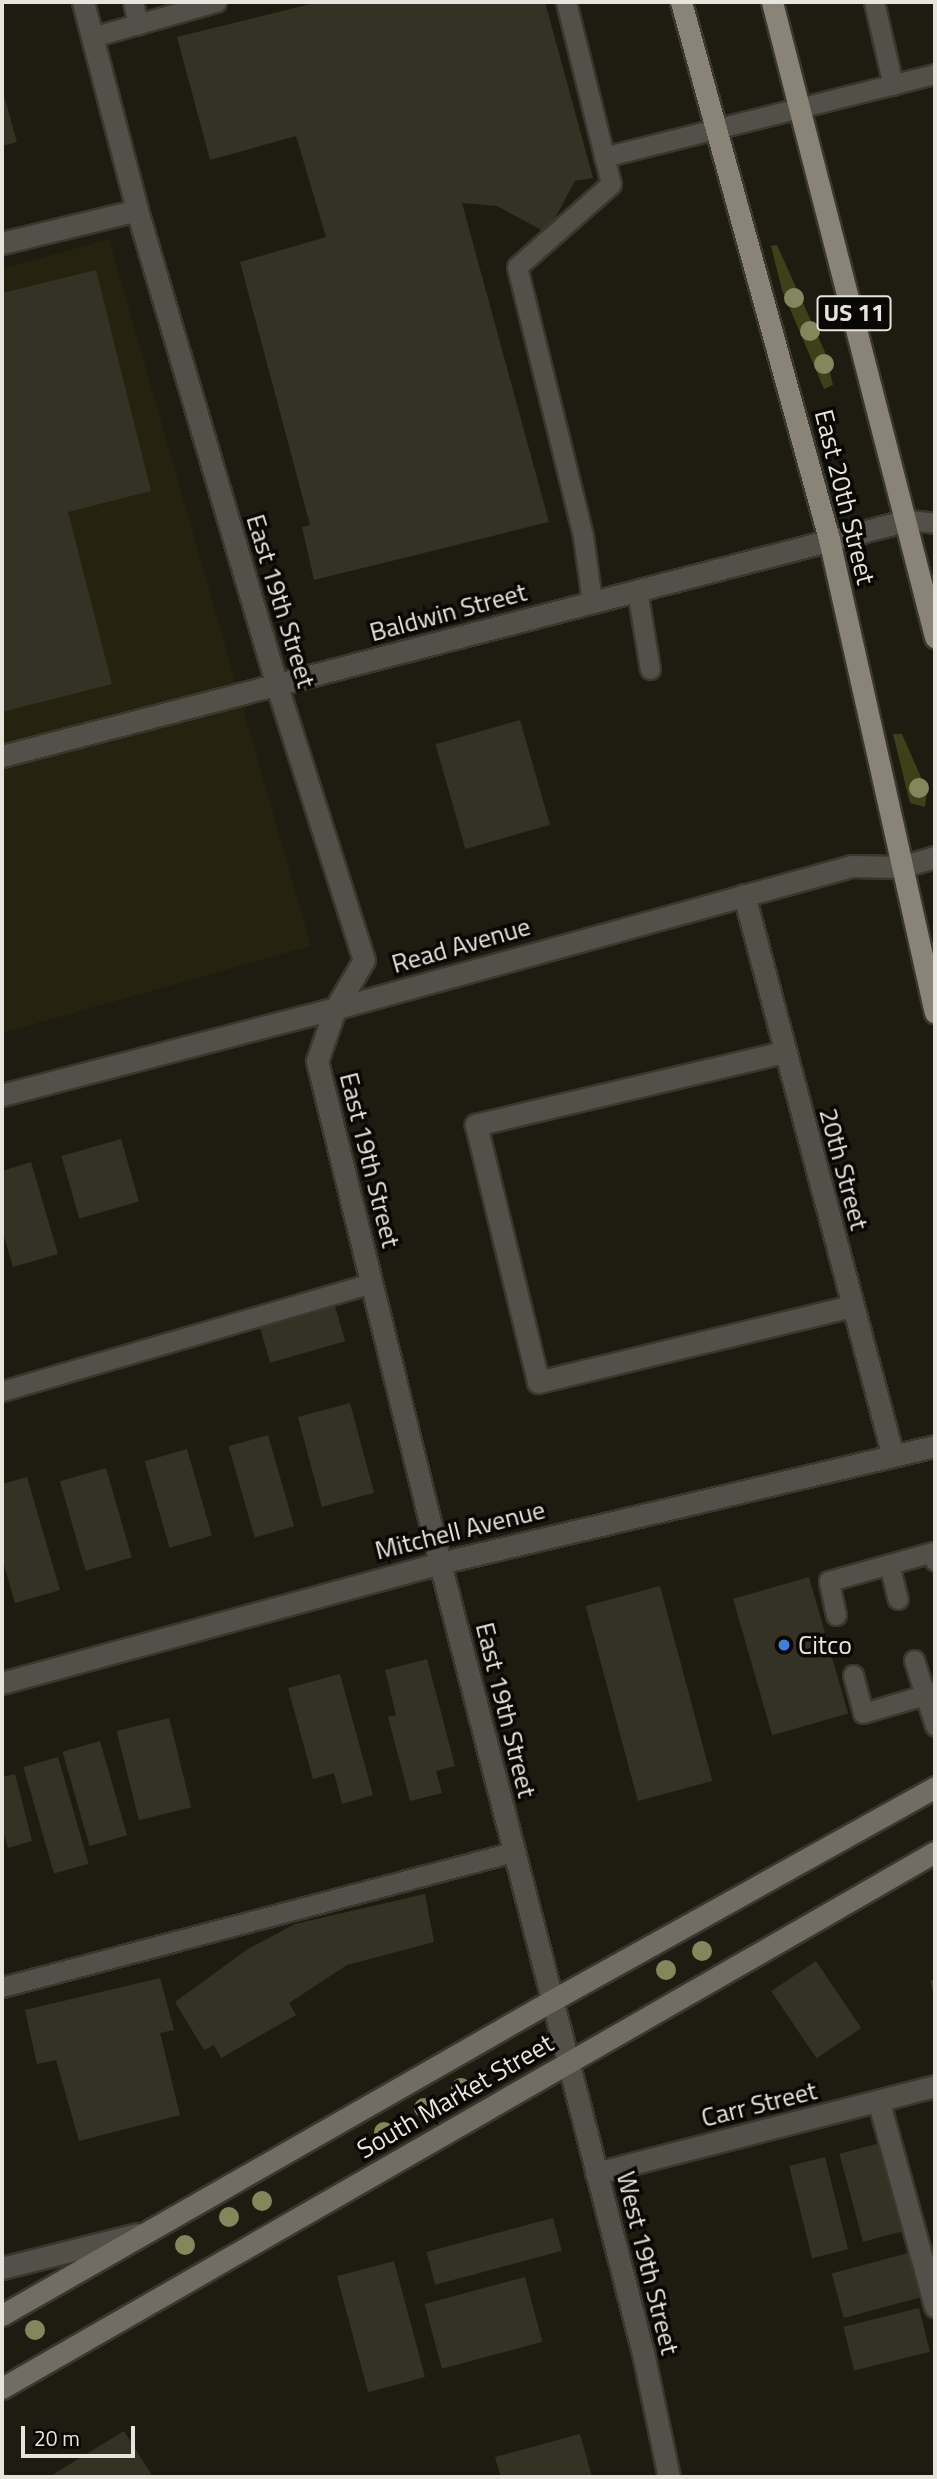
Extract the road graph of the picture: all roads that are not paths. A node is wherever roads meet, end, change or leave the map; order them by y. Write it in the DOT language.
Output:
graph roads {
  1 [pos="83,2"];
  2 [pos="133,2"];
  3 [pos="216,2"];
  4 [pos="566,2"];
  5 [pos="681,2"];
  6 [pos="772,2"];
  7 [pos="874,2"];
  8 [pos="138,24"];
  9 [pos="93,37"];
  10 [pos="935,74"];
  11 [pos="893,85"];
  12 [pos="800,107"];
  13 [pos="716,128"];
  14 [pos="604,157"];
  15 [pos="137,210"];
  16 [pos="2,243"];
  17 [pos="908,520"];
  18 [pos="935,523"];
  19 [pos="829,539"];
  20 [pos="637,590"];
  21 [pos="592,602"];
  22 [pos="935,637"];
  23 [pos="650,669"];
  24 [pos="277,687"];
  25 [pos="2,757"];
  26 [pos="935,857"];
  27 [pos="900,867"];
  28 [pos="744,895"];
  29 [pos="335,1009"];
  30 [pos="935,1012"];
  31 [pos="784,1052"];
  32 [pos="2,1095"];
  33 [pos="371,1283"];
  34 [pos="852,1306"];
  35 [pos="2,1391"];
  36 [pos="935,1446"];
  37 [pos="893,1456"];
  38 [pos="935,1561"];
  39 [pos="440,1563"];
  40 [pos="889,1564"];
  41 [pos="898,1599"];
  42 [pos="836,1615"];
  43 [pos="914,1660"];
  44 [pos="853,1675"];
  45 [pos="2,1683"];
  46 [pos="930,1694"];
  47 [pos="935,1726"];
  48 [pos="935,1787"];
  49 [pos="513,1852"];
  50 [pos="935,1852"];
  51 [pos="2,1987"];
  52 [pos="551,2001"];
  53 [pos="567,2064"];
  54 [pos="935,2086"];
  55 [pos="879,2103"];
  56 [pos="596,2173"];
  57 [pos="146,2232"];
  58 [pos="2,2268"];
  59 [pos="935,2306"];
  60 [pos="2,2315"];
  61 [pos="2,2388"];
  62 [pos="668,2477"];
  1 -- 9 [label="street, East 19th Street"];
  2 -- 8 [label="lane"];
  3 -- 8 [label="lane"];
  4 -- 14 [label="lane"];
  5 -- 13 [label="main road, East 20th Street"];
  6 -- 12 [label="main road, East 20th Street / US 11"];
  7 -- 11 [label="lane"];
  8 -- 9 [label="lane"];
  9 -- 15 [label="street, East 19th Street"];
  10 -- 11 [label="lane"];
  11 -- 12 [label="lane"];
  12 -- 13 [label="lane"];
  12 -- 17 [label="main road, East 20th Street / US 11"];
  13 -- 14 [label="lane"];
  13 -- 19 [label="main road, East 20th Street"];
  14 -- 21 [label="lane"];
  15 -- 16 [label="street"];
  15 -- 24 [label="street, East 19th Street"];
  17 -- 18 [label="lane"];
  17 -- 19 [label="street, Baldwin Street"];
  17 -- 22 [label="main road, East 20th Street / US 11"];
  19 -- 20 [label="street, Baldwin Street"];
  19 -- 27 [label="main road, East 20th Street"];
  20 -- 21 [label="street, Baldwin Street"];
  20 -- 23 [label="lane"];
  21 -- 24 [label="street, Baldwin Street"];
  24 -- 25 [label="street, Baldwin Street"];
  24 -- 29 [label="street, East 19th Street"];
  26 -- 27 [label="street, Read Avenue"];
  27 -- 28 [label="street, Read Avenue"];
  27 -- 30 [label="main road, East 20th Street"];
  28 -- 29 [label="street, Read Avenue"];
  28 -- 31 [label="street, 20th Street"];
  29 -- 32 [label="street, Read Avenue"];
  29 -- 33 [label="street, East 19th Street"];
  31 -- 34 [label="street, 20th Street"];
  31 -- 34 [label="street"];
  33 -- 35 [label="lane"];
  33 -- 39 [label="street, East 19th Street"];
  34 -- 37 [label="street, 20th Street"];
  36 -- 37 [label="street, Mitchell Avenue"];
  37 -- 39 [label="street, Mitchell Avenue"];
  38 -- 40 [label="lane"];
  39 -- 45 [label="street, Mitchell Avenue"];
  39 -- 49 [label="street, East 19th Street"];
  40 -- 41 [label="lane"];
  40 -- 42 [label="lane"];
  43 -- 46 [label="lane"];
  44 -- 46 [label="lane"];
  46 -- 47 [label="lane"];
  48 -- 52 [label="main road, South Market Street"];
  49 -- 51 [label="lane"];
  49 -- 52 [label="street, East 19th Street"];
  50 -- 53 [label="main road, South Market Street"];
  52 -- 53 [label="street, East 19th Street"];
  52 -- 57 [label="main road, South Market Street"];
  53 -- 56 [label="street, West 19th Street"];
  53 -- 61 [label="main road, South Market Street"];
  54 -- 55 [label="street, Carr Street"];
  55 -- 56 [label="street, Carr Street"];
  55 -- 59 [label="street"];
  56 -- 62 [label="street, West 19th Street"];
  57 -- 58 [label="street"];
  57 -- 60 [label="main road, South Market Street"];
}
